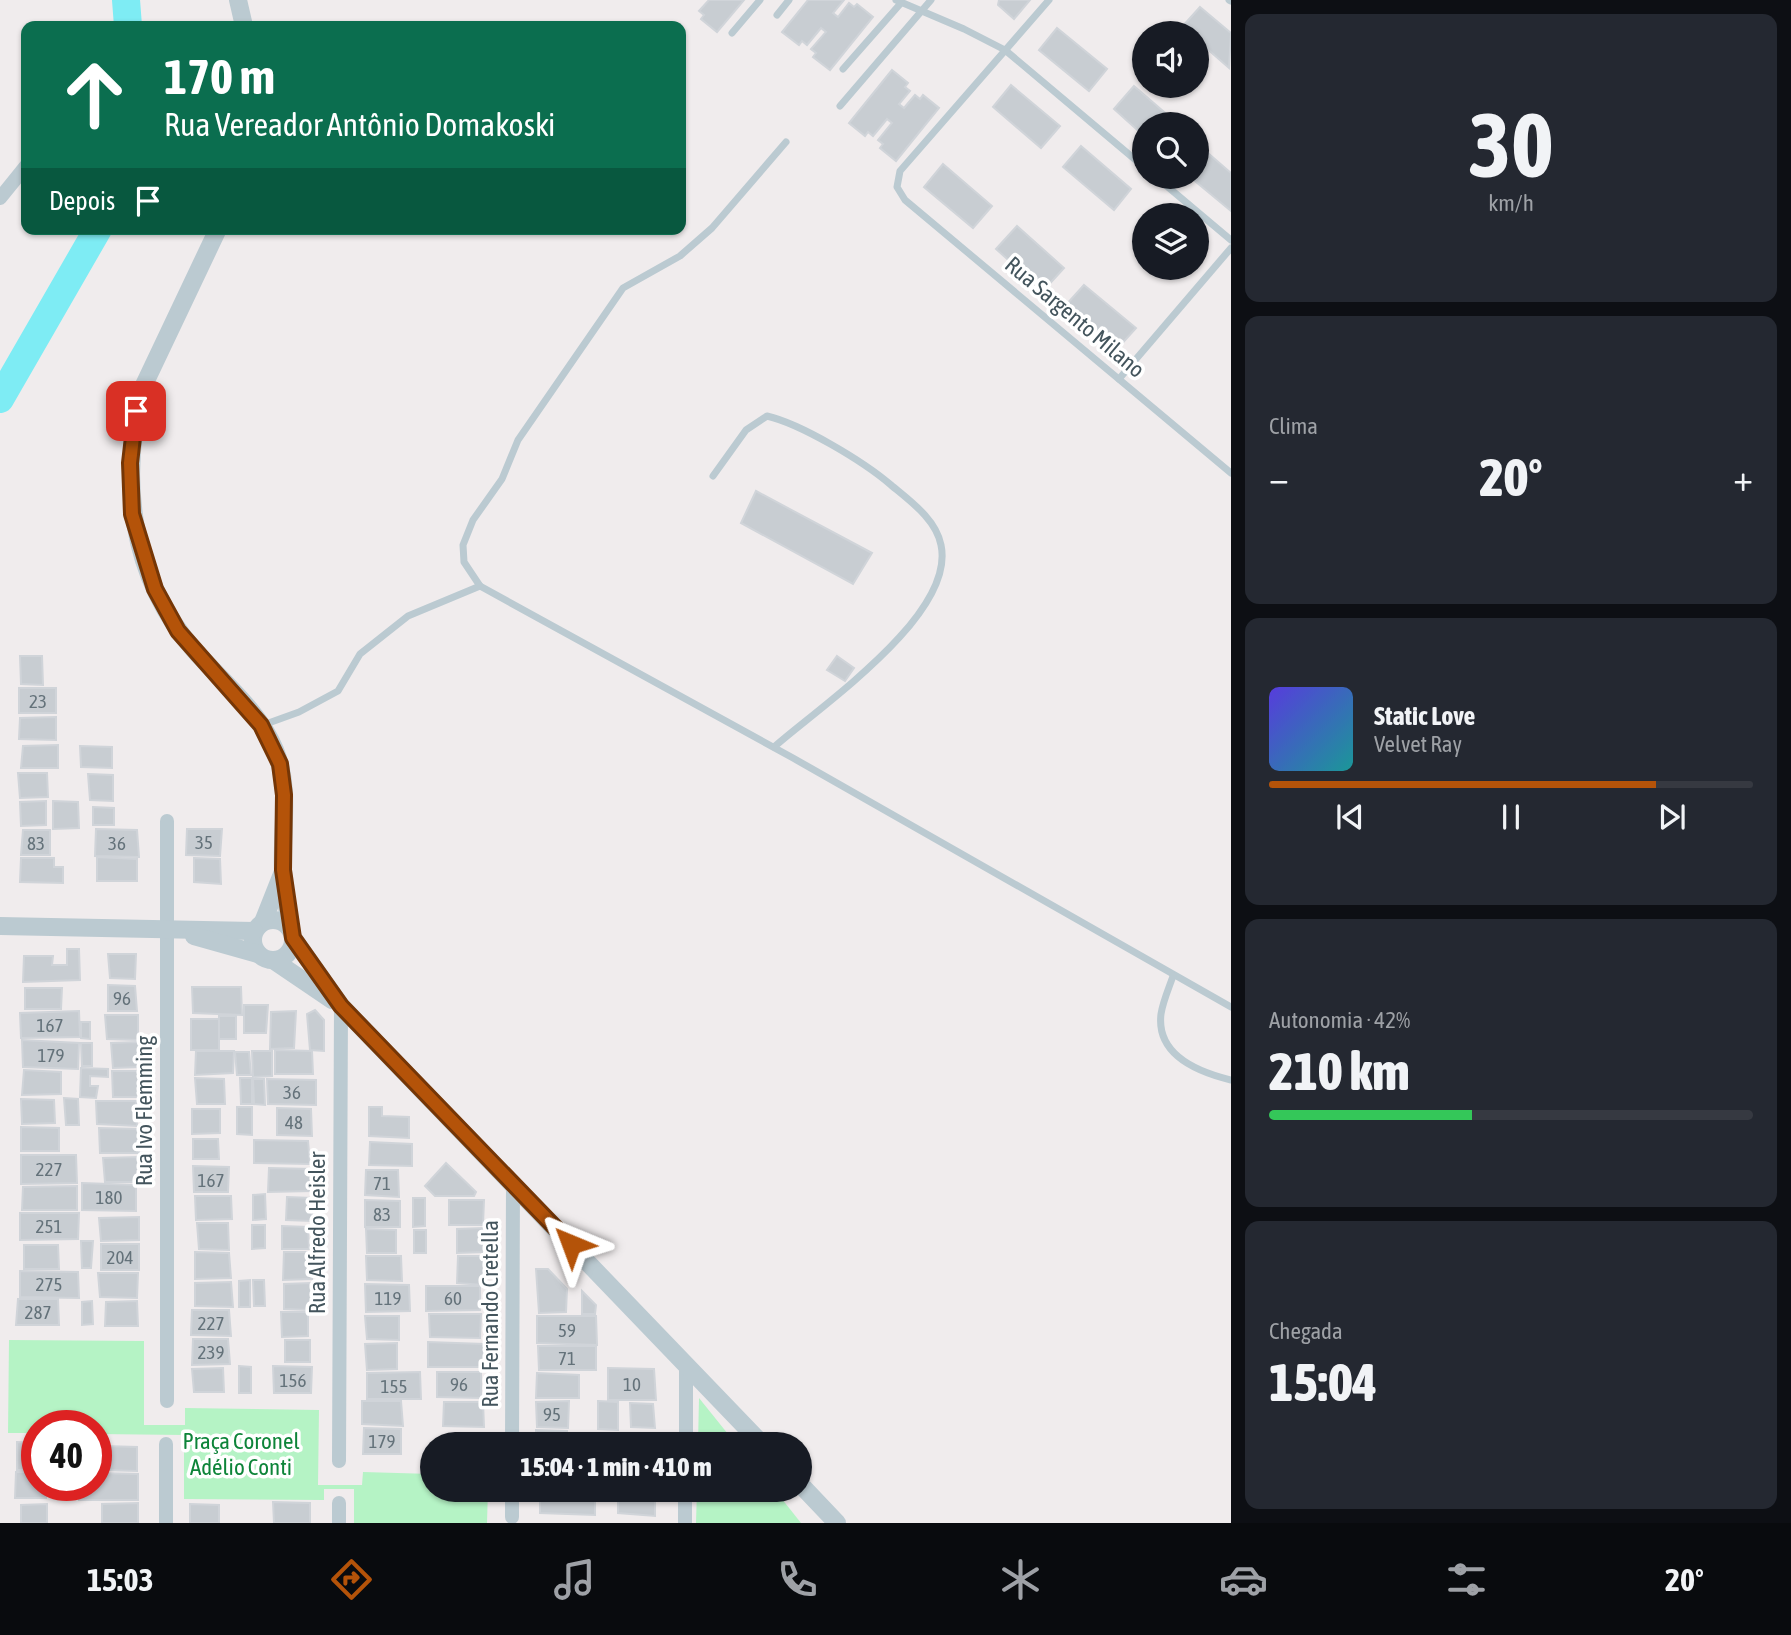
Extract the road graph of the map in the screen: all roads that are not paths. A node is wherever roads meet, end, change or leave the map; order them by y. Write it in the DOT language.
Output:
graph roads {
  1 [pos="238,0"];
  2 [pos="760,0"];
  3 [pos="789,0"];
  4 [pos="931,0"];
  5 [pos="1049,0"];
  6 [pos="898,2"];
  7 [pos="921,12"];
  8 [pos="777,15"];
  9 [pos="243,21"];
  10 [pos="732,33"];
  11 [pos="1005,50"];
  12 [pos="844,69"];
  13 [pos="840,106"];
  14 [pos="786,142"];
  15 [pos="1132,157"];
  16 [pos="21,172"];
  17 [pos="1170,189"];
  18 [pos="0,198"];
  19 [pos="215,235"];
  20 [pos="1231,240"];
  21 [pos="1231,248"];
  22 [pos="1119,379"];
  23 [pos="1231,473"];
  24 [pos="713,476"];
  25 [pos="480,586"];
  26 [pos="261,725"];
  27 [pos="774,747"];
  28 [pos="167,821"];
  29 [pos="283,870"];
  30 [pos="0,926"];
  31 [pos="259,926"];
  32 [pos="167,929"];
  33 [pos="292,934"];
  34 [pos="266,957"];
  35 [pos="1173,976"];
  36 [pos="341,1006"];
  37 [pos="1231,1007"];
  38 [pos="1231,1080"];
  39 [pos="513,1185"];
  40 [pos="686,1364"];
  41 [pos="167,1401"];
  42 [pos="512,1432"];
  43 [pos="686,1432"];
  44 [pos="751,1432"];
  45 [pos="166,1444"];
  46 [pos="339,1461"];
  47 [pos="812,1497"];
  48 [pos="512,1502"];
  49 [pos="685,1502"];
  50 [pos="339,1503"];
  51 [pos="512,1517"];
  52 [pos="166,1523"];
  53 [pos="339,1523"];
  54 [pos="685,1523"];
  55 [pos="837,1523"];
  1 -- 9 [label="street"];
  2 -- 10 [label="lane"];
  3 -- 8 [label="lane"];
  4 -- 7 [label="lane"];
  5 -- 11 [label="lane"];
  6 -- 7 [label="lane"];
  6 -- 12 [label="lane"];
  7 -- 11 [label="lane"];
  7 -- 13 [label="lane"];
  11 -- 15 [label="lane"];
  11 -- 22 [label="lane, Rua Sargento Milano"];
  14 -- 25 [label="lane"];
  16 -- 18 [label="street"];
  17 -- 20 [label="lane"];
  19 -- 26 [label="street"];
  21 -- 22 [label="lane"];
  22 -- 23 [label="lane, Rua Sargento Milano"];
  24 -- 27 [label="lane"];
  25 -- 26 [label="lane"];
  25 -- 27 [label="lane"];
  26 -- 29 [label="street"];
  27 -- 35 [label="lane"];
  28 -- 32 [label="street, Rua Ivo Flemming"];
  29 -- 31 [label="street"];
  29 -- 33 [label="street"];
  30 -- 32 [label="street"];
  31 -- 32 [label="street"];
  31 -- 33 [label="street"];
  31 -- 34 [label="street"];
  32 -- 34 [label="street"];
  32 -- 41 [label="street, Rua Ivo Flemming"];
  33 -- 34 [label="street"];
  33 -- 36 [label="street"];
  34 -- 36 [label="street"];
  35 -- 37 [label="lane"];
  35 -- 38 [label="lane"];
  36 -- 39 [label="street"];
  36 -- 46 [label="street, Rua Alfredo Heisler"];
  39 -- 40 [label="street"];
  39 -- 42 [label="street, Rua Fernando Cretella"];
  40 -- 43 [label="street"];
  40 -- 44 [label="street"];
  45 -- 52 [label="street"];
  47 -- 55 [label="street"];
  48 -- 51 [label="street"];
  49 -- 54 [label="street"];
  50 -- 53 [label="street"];
}
